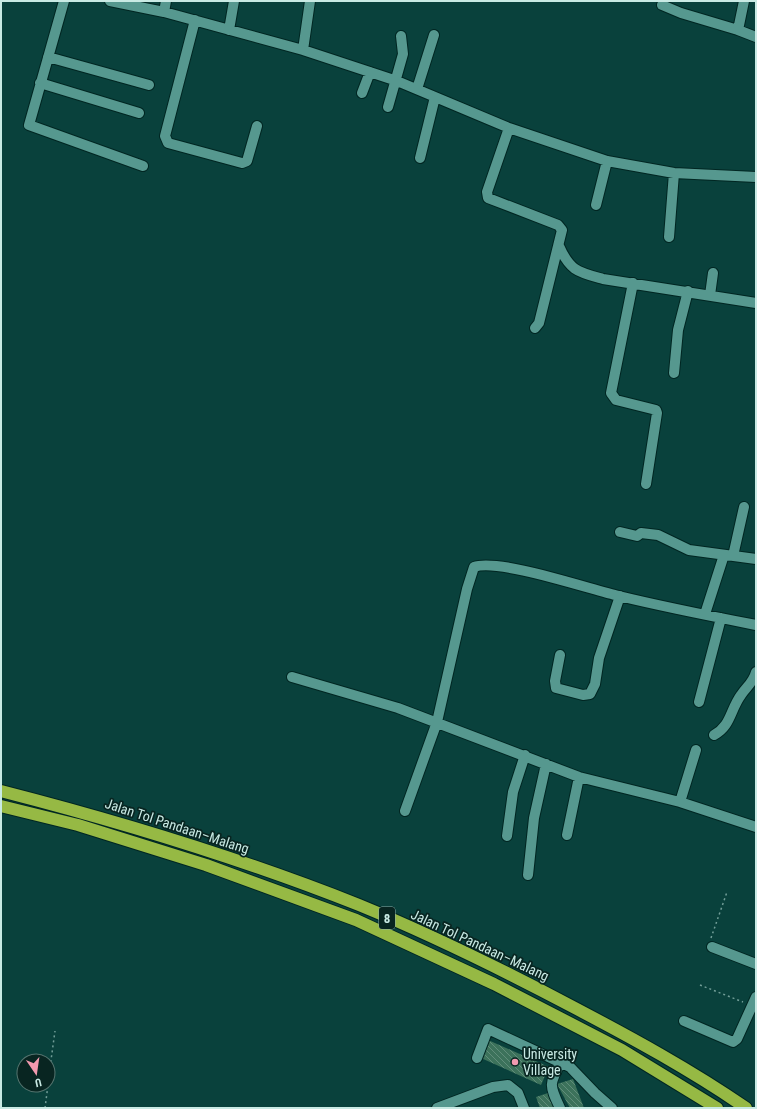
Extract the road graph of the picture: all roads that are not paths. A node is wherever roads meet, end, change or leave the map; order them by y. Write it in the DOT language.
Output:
graph roads {
  1 [pos="64,1"];
  2 [pos="110,1"];
  3 [pos="166,1"];
  4 [pos="234,1"];
  5 [pos="310,1"];
  6 [pos="744,1"];
  7 [pos="146,5"];
  8 [pos="662,5"];
  9 [pos="164,12"];
  10 [pos="195,20"];
  11 [pos="229,30"];
  12 [pos="738,30"];
  13 [pos="434,35"];
  14 [pos="401,36"];
  15 [pos="756,36"];
  16 [pos="303,50"];
  17 [pos="48,57"];
  18 [pos="370,72"];
  19 [pos="397,82"];
  20 [pos="40,83"];
  21 [pos="149,85"];
  22 [pos="417,89"];
  23 [pos="362,93"];
  24 [pos="436,97"];
  25 [pos="388,107"];
  26 [pos="139,113"];
  27 [pos="258,126"];
  28 [pos="509,128"];
  29 [pos="420,158"];
  30 [pos="607,161"];
  31 [pos="143,166"];
  32 [pos="674,173"];
  33 [pos="756,177"];
  34 [pos="596,205"];
  35 [pos="669,237"];
  36 [pos="559,246"];
  37 [pos="713,273"];
  38 [pos="633,282"];
  39 [pos="688,291"];
  40 [pos="710,295"];
  41 [pos="756,303"];
  42 [pos="535,328"];
  43 [pos="674,373"];
  44 [pos="646,484"];
  45 [pos="744,507"];
  46 [pos="620,532"];
  47 [pos="729,556"];
  48 [pos="756,559"];
  49 [pos="620,596"];
  50 [pos="705,614"];
  51 [pos="721,618"];
  52 [pos="756,625"];
  53 [pos="560,655"];
  54 [pos="756,672"];
  55 [pos="292,677"];
  56 [pos="699,702"];
  57 [pos="437,722"];
  58 [pos="714,735"];
  59 [pos="696,750"];
  60 [pos="525,755"];
  61 [pos="546,764"];
  62 [pos="579,777"];
  63 [pos="1,791"];
  64 [pos="680,802"];
  65 [pos="1,806"];
  66 [pos="405,810"];
  67 [pos="756,827"];
  68 [pos="568,835"];
  69 [pos="507,836"];
  70 [pos="528,875"];
  71 [pos="712,947"];
  72 [pos="756,964"];
  73 [pos="754,1001"];
  74 [pos="684,1021"];
  75 [pos="477,1058"];
  76 [pos="561,1062"];
  77 [pos="437,1108"];
  78 [pos="524,1108"];
  79 [pos="560,1108"];
  80 [pos="612,1108"];
  81 [pos="717,1108"];
  82 [pos="746,1108"];
  1 -- 17 [label="street"];
  2 -- 7 [label="street"];
  3 -- 9 [label="street"];
  4 -- 11 [label="street"];
  5 -- 16 [label="street"];
  6 -- 12 [label="street"];
  7 -- 9 [label="street"];
  8 -- 12 [label="street"];
  9 -- 10 [label="street"];
  10 -- 11 [label="street"];
  10 -- 27 [label="street"];
  11 -- 16 [label="street"];
  12 -- 15 [label="street"];
  13 -- 22 [label="street"];
  14 -- 19 [label="street"];
  16 -- 18 [label="street"];
  17 -- 20 [label="street"];
  17 -- 21 [label="street"];
  18 -- 19 [label="street"];
  18 -- 23 [label="street"];
  19 -- 22 [label="street"];
  19 -- 25 [label="street"];
  20 -- 26 [label="street"];
  20 -- 31 [label="street"];
  22 -- 24 [label="street"];
  24 -- 28 [label="street"];
  24 -- 29 [label="street"];
  28 -- 30 [label="street"];
  28 -- 36 [label="street"];
  30 -- 32 [label="street"];
  30 -- 34 [label="street"];
  32 -- 33 [label="street"];
  32 -- 35 [label="street"];
  36 -- 38 [label="street"];
  36 -- 42 [label="street"];
  37 -- 40 [label="street"];
  38 -- 39 [label="street"];
  38 -- 44 [label="street"];
  39 -- 40 [label="street"];
  39 -- 43 [label="street"];
  40 -- 41 [label="street"];
  45 -- 47 [label="street"];
  46 -- 47 [label="street"];
  47 -- 48 [label="street"];
  47 -- 50 [label="street"];
  49 -- 50 [label="street"];
  49 -- 53 [label="street"];
  49 -- 57 [label="street"];
  50 -- 51 [label="street"];
  51 -- 52 [label="street"];
  51 -- 56 [label="street"];
  54 -- 58 [label="street"];
  55 -- 57 [label="street"];
  57 -- 60 [label="street"];
  57 -- 66 [label="street"];
  59 -- 64 [label="street"];
  60 -- 61 [label="street"];
  60 -- 69 [label="street"];
  61 -- 62 [label="street"];
  61 -- 70 [label="street"];
  62 -- 64 [label="street"];
  62 -- 68 [label="street"];
  63 -- 82 [label="highway, Jalan Tol Pandaan–Malang / 8"];
  64 -- 67 [label="street"];
  65 -- 81 [label="highway, Jalan Tol Pandaan–Malang / 8"];
  71 -- 72 [label="street"];
  73 -- 74 [label="street"];
  75 -- 76 [label="street"];
  76 -- 79 [label="street"];
  76 -- 80 [label="street"];
  77 -- 78 [label="street"];
}
